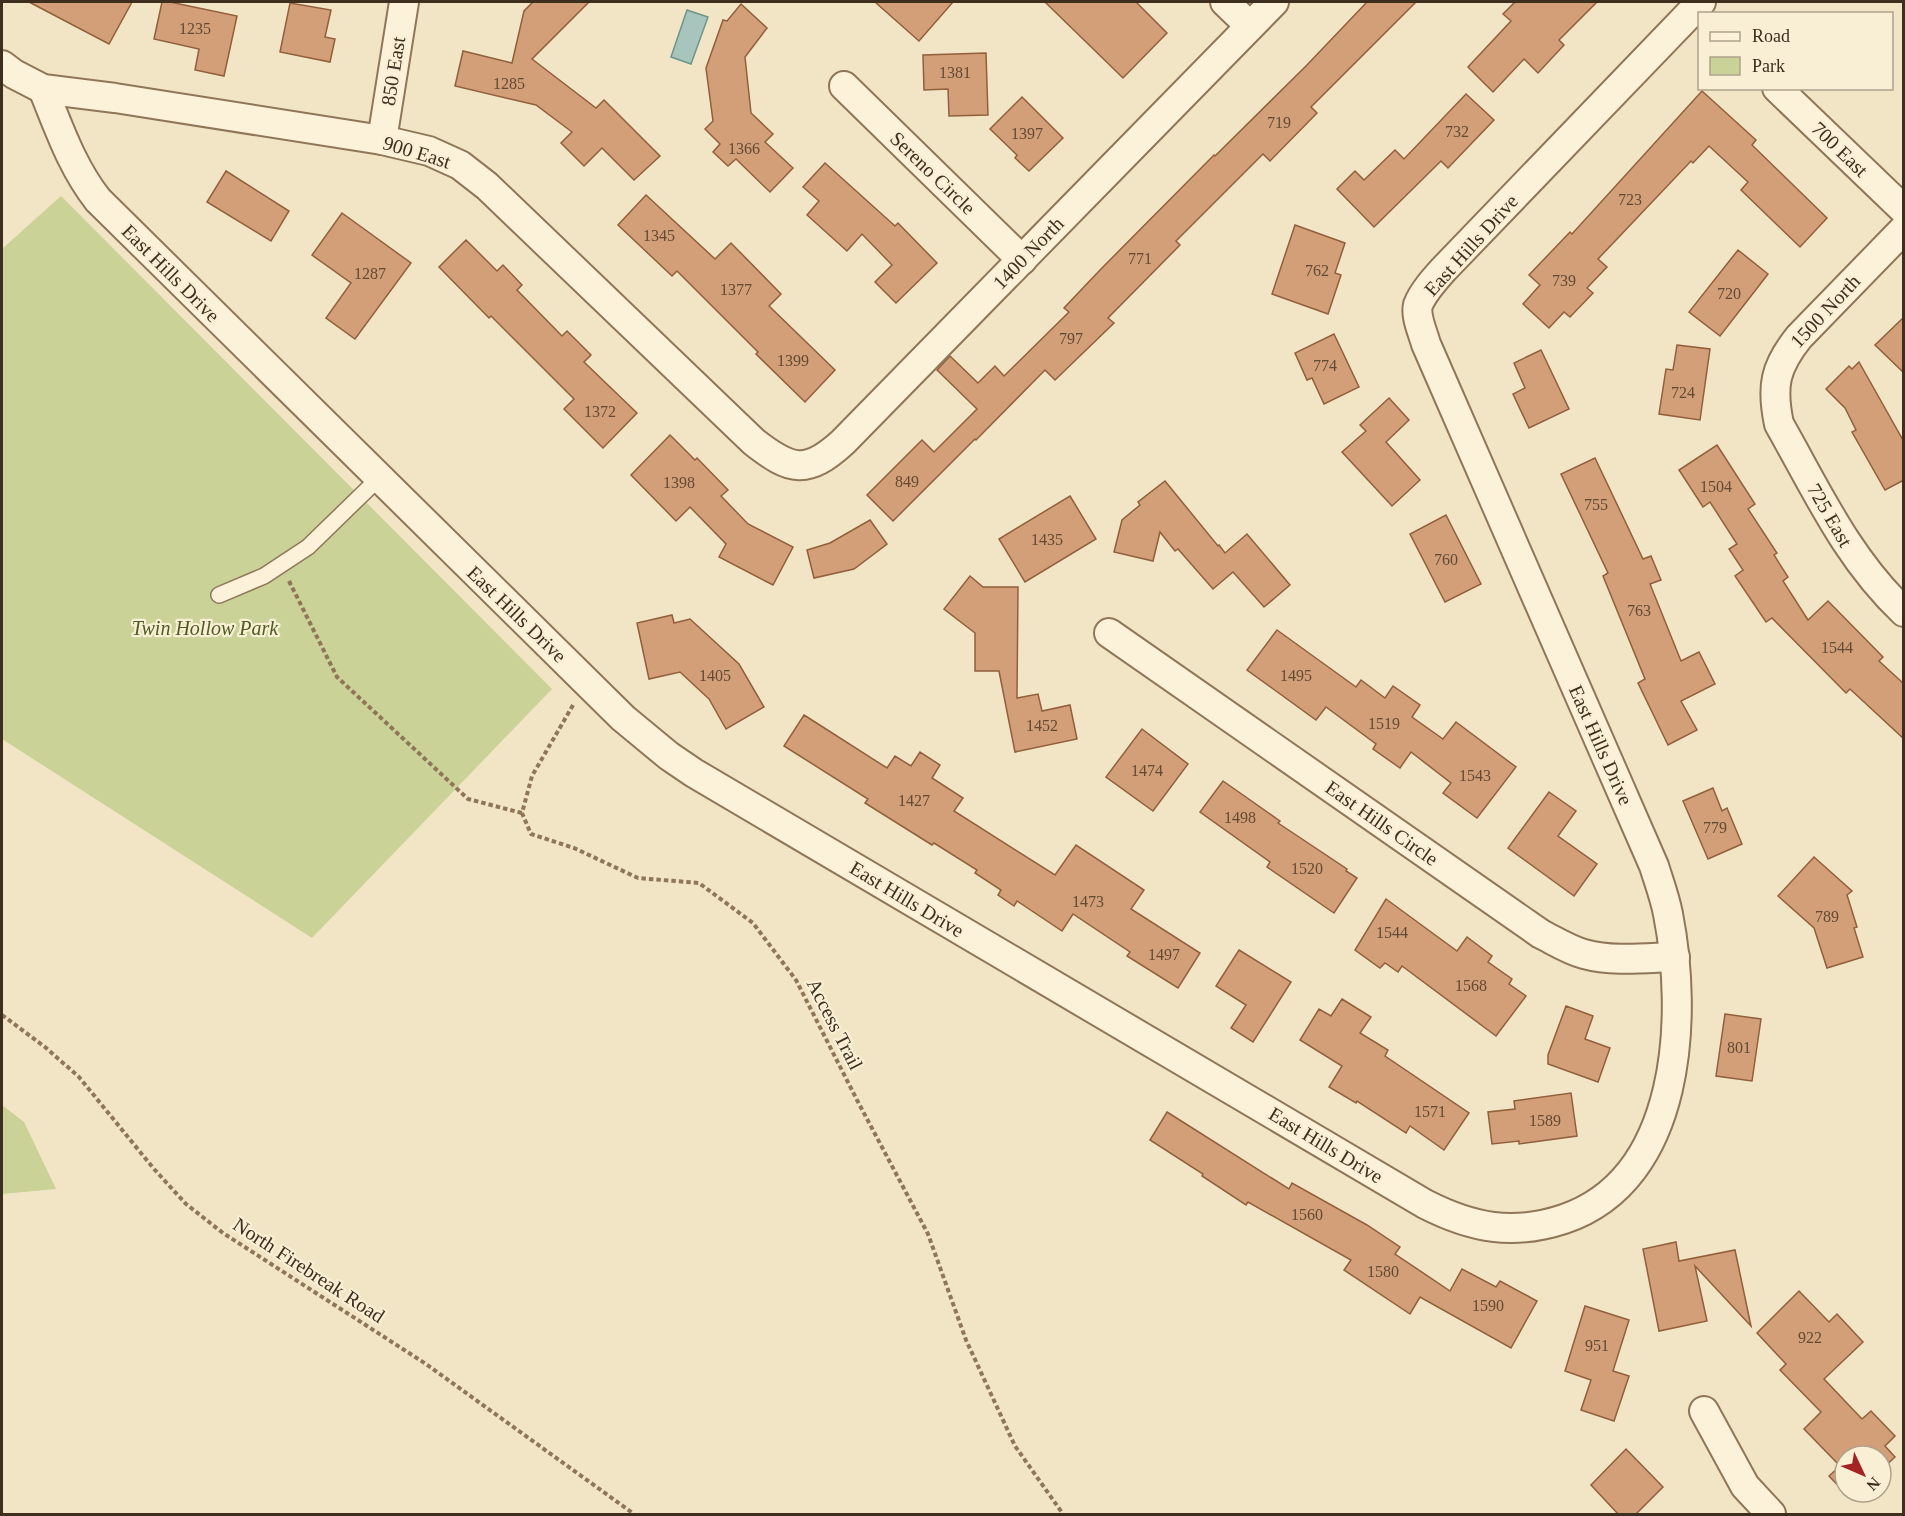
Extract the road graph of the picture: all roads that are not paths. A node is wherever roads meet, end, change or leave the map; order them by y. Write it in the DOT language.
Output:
graph roads {
  1 [pos="404,2"];
  2 [pos="1225,2"];
  3 [pos="1274,2"];
  4 [pos="1698,8"];
  5 [pos="1250,26"];
  6 [pos="2,64"];
  7 [pos="844,86"];
  8 [pos="44,89"];
  9 [pos="1779,90"];
  10 [pos="382,140"];
  11 [pos="1904,210"];
  12 [pos="1904,229"];
  13 [pos="1022,260"];
  14 [pos="1775,406"];
  15 [pos="798,467"];
  16 [pos="379,478"];
  17 [pos="219,595"];
  18 [pos="1904,612"];
  19 [pos="1109,633"];
  20 [pos="1675,957"];
  21 [pos="1704,1411"];
  22 [pos="1771,1515"];
  1 -- 10 [label="street, 850 East"];
  2 -- 5 [label="street"];
  3 -- 5 [label="street, 1400 North"];
  4 -- 20 [label="street, East Hills Drive"];
  5 -- 13 [label="street, 1400 North"];
  6 -- 8 [label="street, 900 East"];
  7 -- 13 [label="street, Sereno Circle"];
  8 -- 10 [label="street, 900 East"];
  8 -- 16 [label="street, East Hills Drive"];
  9 -- 11 [label="street, 700 East"];
  10 -- 15 [label="street, 900 East"];
  12 -- 14 [label="street, 1500 North"];
  13 -- 15 [label="street, 1400 North"];
  14 -- 18 [label="street, 725 East"];
  16 -- 17 [label="lane"];
  16 -- 20 [label="street, East Hills Drive"];
  19 -- 20 [label="street, East Hills Circle"];
  21 -- 22 [label="street"];
}
